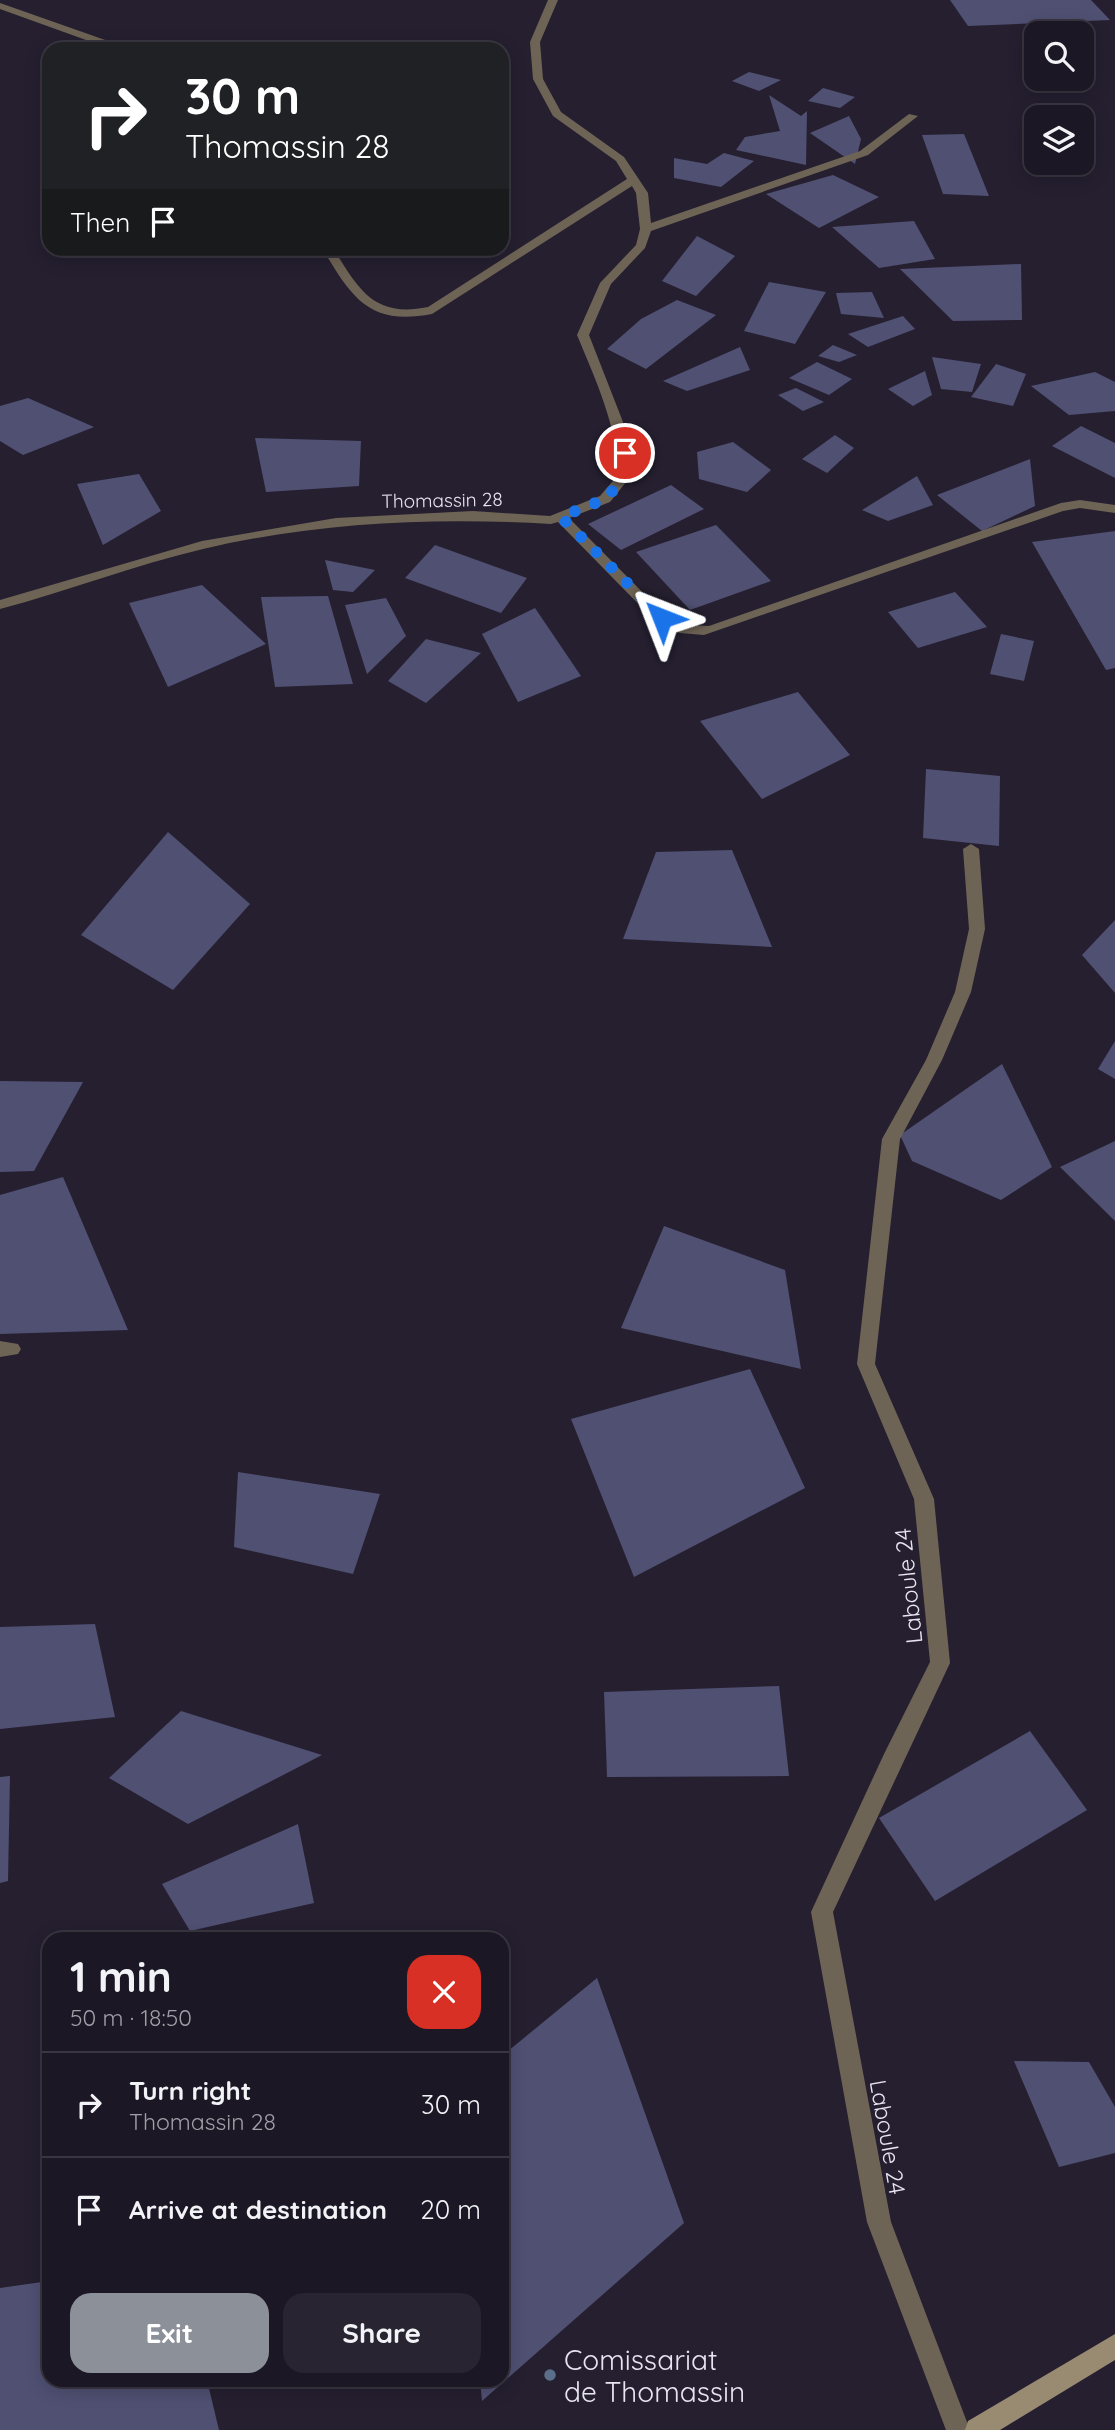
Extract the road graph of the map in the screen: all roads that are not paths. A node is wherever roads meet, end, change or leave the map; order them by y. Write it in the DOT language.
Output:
graph roads {
  1 [pos="553,0"];
  2 [pos="0,6"];
  3 [pos="101,42"];
  4 [pos="913,116"];
  5 [pos="633,180"];
  6 [pos="646,229"];
  7 [pos="332,256"];
  8 [pos="1115,509"];
  9 [pos="561,517"];
  10 [pos="0,605"];
  11 [pos="971,849"];
  12 [pos="1115,2346"];
  13 [pos="958,2430"];
  14 [pos="977,2430"];
  1 -- 5 [label="street"];
  2 -- 3 [label="street"];
  4 -- 6 [label="street"];
  5 -- 6 [label="street"];
  5 -- 7 [label="street"];
  6 -- 9 [label="street, Thomassin 28"];
  8 -- 9 [label="street"];
  9 -- 10 [label="street, Thomassin 28"];
  11 -- 13 [label="street, Laboule 24"];
  12 -- 14 [label="main road"];
}
